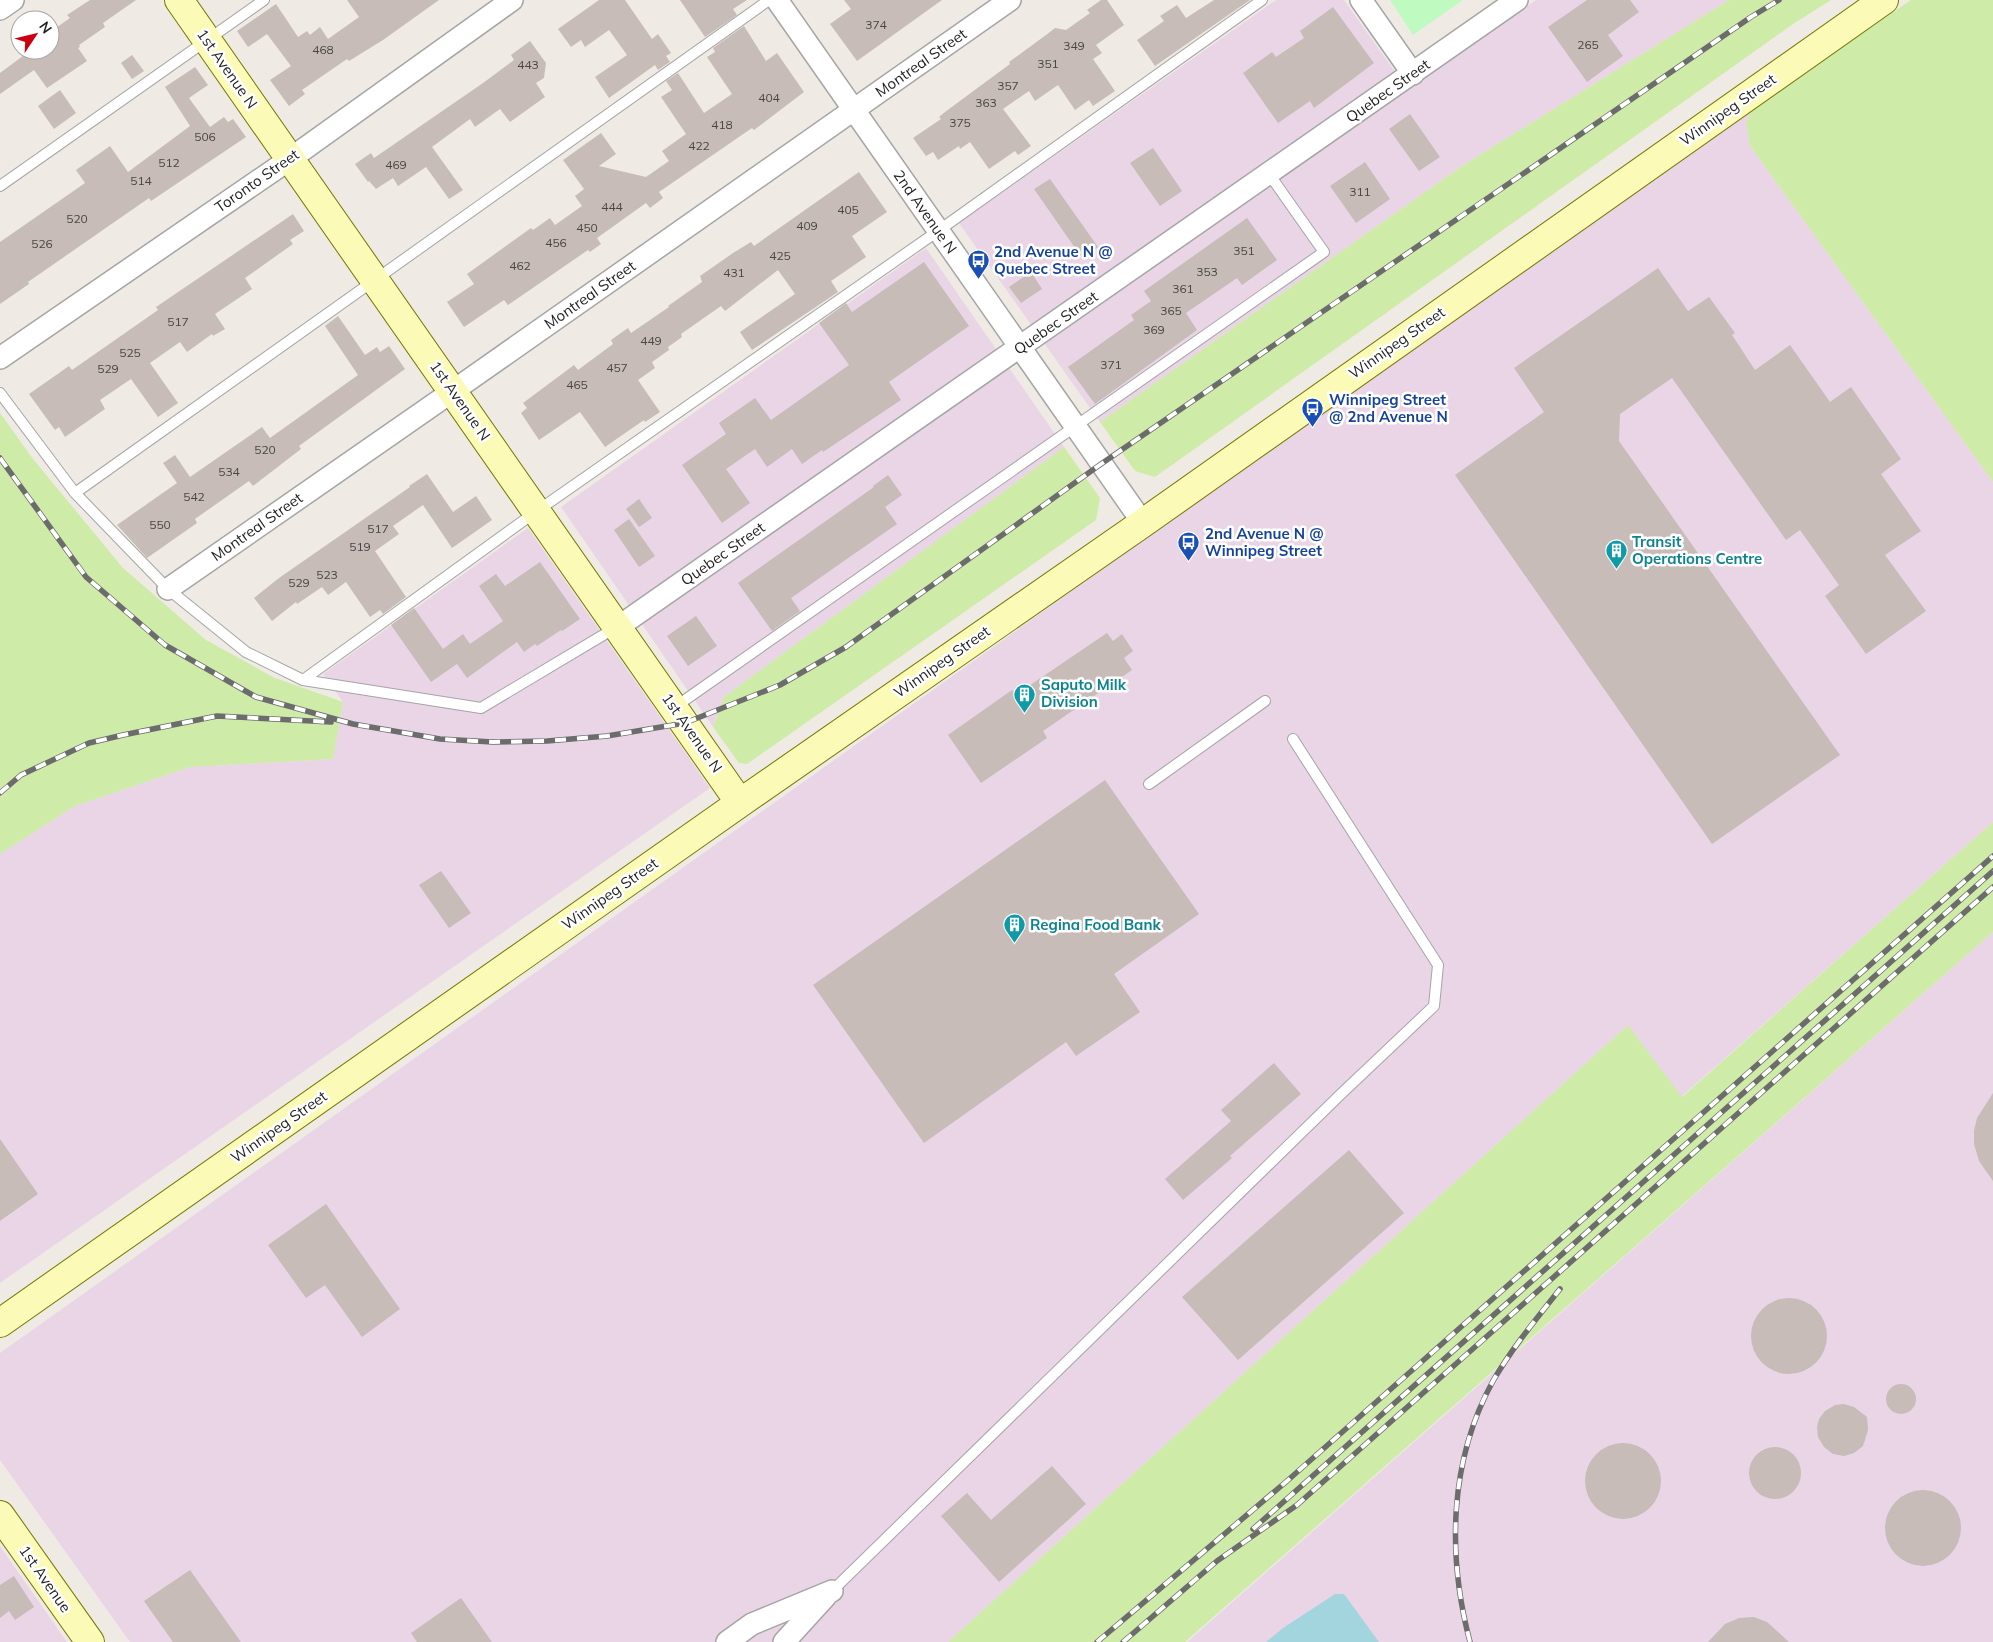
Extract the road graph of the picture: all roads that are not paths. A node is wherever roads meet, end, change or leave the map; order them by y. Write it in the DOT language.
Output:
graph roads {
  1 [pos="13,0"];
  2 [pos="179,0"];
  3 [pos="264,0"];
  4 [pos="512,0"];
  5 [pos="769,0"];
  6 [pos="777,0"];
  7 [pos="1010,0"];
  8 [pos="1262,0"];
  9 [pos="1361,0"];
  10 [pos="1517,0"];
  11 [pos="1884,0"];
  12 [pos="0,9"];
  13 [pos="207,40"];
  14 [pos="1413,74"];
  15 [pos="854,110"];
  16 [pos="290,159"];
  17 [pos="1269,174"];
  18 [pos="0,186"];
  19 [pos="938,231"];
  20 [pos="376,281"];
  21 [pos="1020,348"];
  22 [pos="0,358"];
  23 [pos="453,392"];
  24 [pos="0,393"];
  25 [pos="1074,426"];
  26 [pos="75,493"];
  27 [pos="537,511"];
  28 [pos="1143,522"];
  29 [pos="168,589"];
  30 [pos="618,627"];
  31 [pos="304,680"];
  32 [pos="1266,701"];
  33 [pos="674,708"];
  34 [pos="1292,739"];
  35 [pos="1149,784"];
  36 [pos="740,803"];
  37 [pos="0,1323"];
  38 [pos="0,1516"];
  39 [pos="832,1591"];
  40 [pos="90,1642"];
  41 [pos="727,1642"];
  42 [pos="784,1642"];
  1 -- 12 [label="street"];
  2 -- 13 [label="main road, 1st Avenue N"];
  3 -- 13 [label="lane"];
  4 -- 16 [label="street, Toronto Street"];
  5 -- 20 [label="lane"];
  6 -- 15 [label="street, 2nd Avenue N"];
  7 -- 15 [label="street, Montreal Street"];
  8 -- 19 [label="lane"];
  9 -- 14 [label="street"];
  10 -- 14 [label="street, Quebec Street"];
  11 -- 28 [label="main road, Winnipeg Street"];
  13 -- 16 [label="main road, 1st Avenue N"];
  13 -- 18 [label="lane"];
  14 -- 17 [label="street, Quebec Street"];
  15 -- 19 [label="street, 2nd Avenue N"];
  15 -- 23 [label="street, Montreal Street"];
  16 -- 20 [label="main road, 1st Avenue N"];
  16 -- 22 [label="street, Toronto Street"];
  17 -- 21 [label="street, Quebec Street"];
  17 -- 25 [label="lane"];
  19 -- 21 [label="street, 2nd Avenue N"];
  19 -- 27 [label="lane"];
  20 -- 23 [label="main road, 1st Avenue N"];
  20 -- 26 [label="lane"];
  21 -- 25 [label="street, 2nd Avenue N"];
  21 -- 30 [label="street, Quebec Street"];
  23 -- 27 [label="main road, 1st Avenue N"];
  23 -- 29 [label="street, Montreal Street"];
  24 -- 26 [label="lane"];
  25 -- 28 [label="street, 2nd Avenue N"];
  25 -- 33 [label="lane"];
  26 -- 29 [label="lane"];
  27 -- 30 [label="main road, 1st Avenue N"];
  27 -- 31 [label="lane"];
  28 -- 36 [label="main road, Winnipeg Street"];
  29 -- 31 [label="lane"];
  30 -- 31 [label="lane"];
  30 -- 33 [label="main road, 1st Avenue N"];
  32 -- 35 [label="lane"];
  33 -- 36 [label="main road, 1st Avenue N"];
  34 -- 39 [label="lane"];
  36 -- 37 [label="main road, Winnipeg Street"];
  38 -- 40 [label="main road, 1st Avenue"];
  39 -- 41 [label="street"];
  39 -- 42 [label="street"];
}
